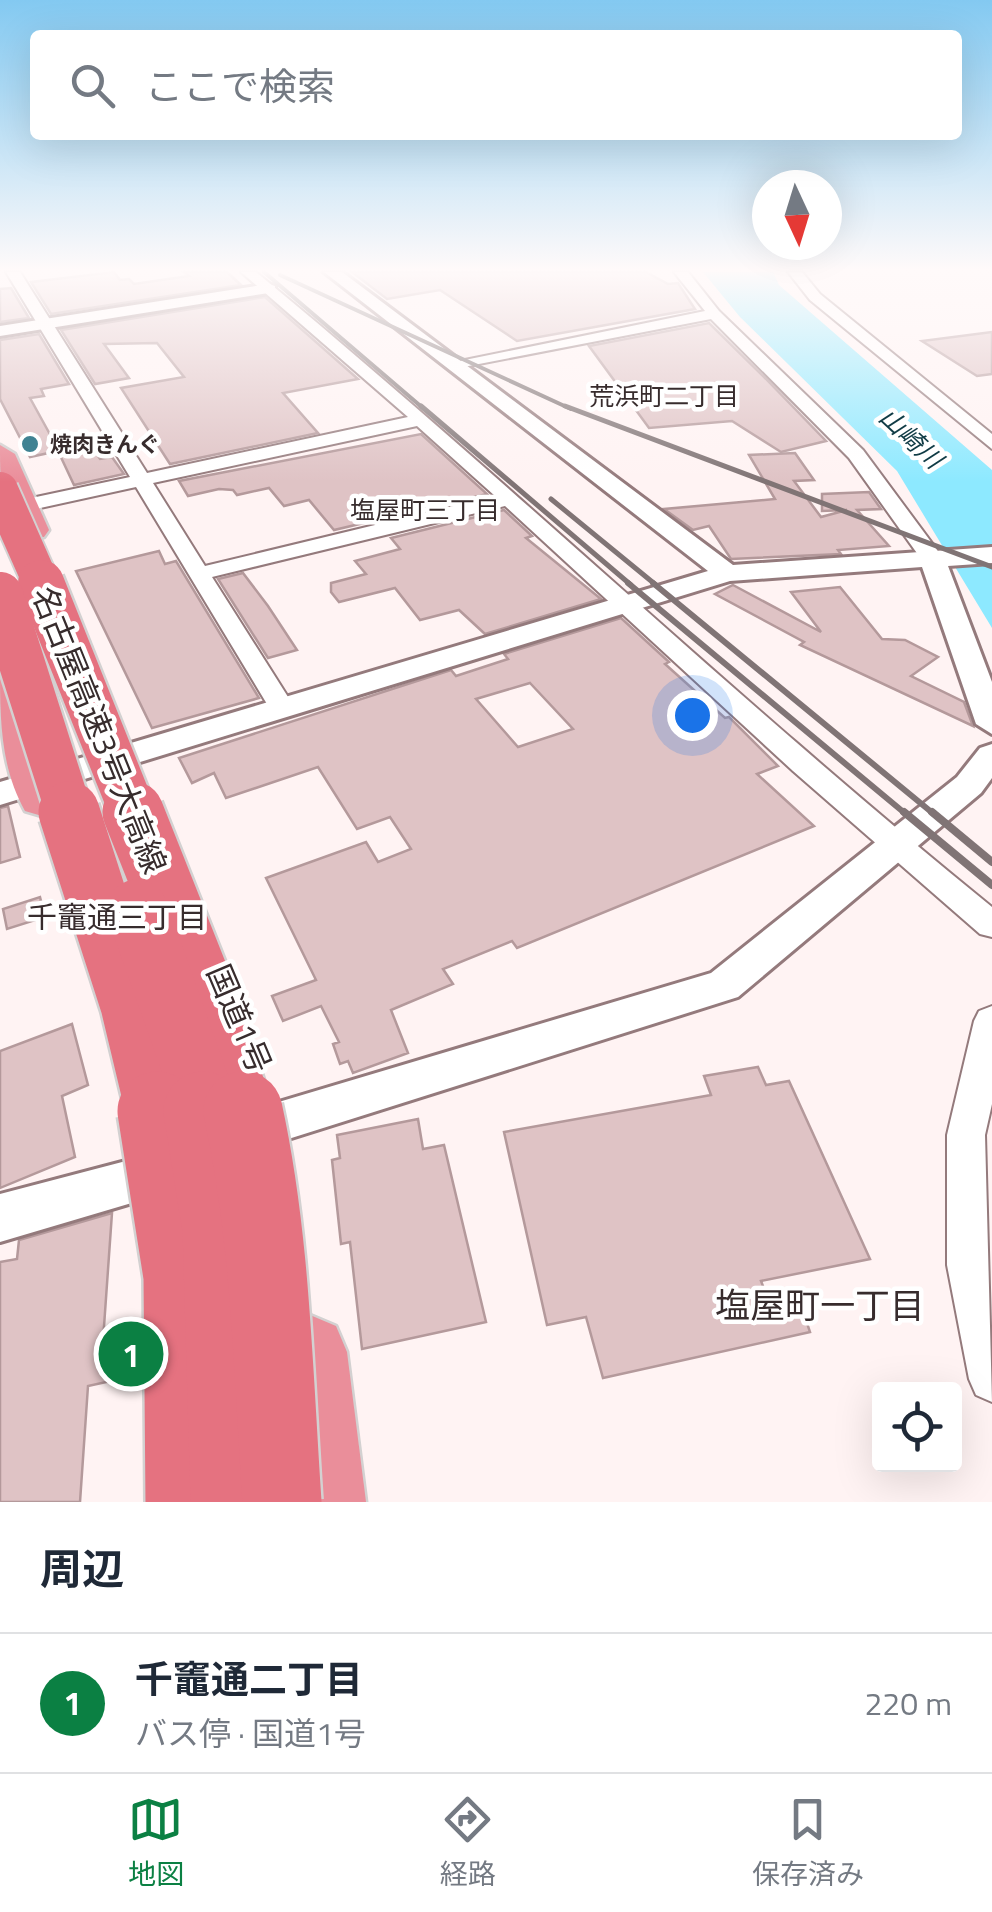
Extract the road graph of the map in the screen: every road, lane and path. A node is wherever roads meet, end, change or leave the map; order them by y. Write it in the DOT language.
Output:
graph roads {
  1 [pos="56,342"];
  2 [pos="331,342"];
  3 [pos="424,342"];
  4 [pos="567,342"];
  5 [pos="742,342"];
  6 [pos="870,342"];
  7 [pos="453,364"];
  8 [pos="420,420"];
  9 [pos="992,443"];
  10 [pos="0,454"];
  11 [pos="138,479"];
  12 [pos="11,498"];
  13 [pos="510,499"];
  14 [pos="992,555"];
  15 [pos="937,558"];
  16 [pos="728,573"];
  17 [pos="198,574"];
  18 [pos="0,594"];
  19 [pos="628,605"];
  20 [pos="13,675"];
  21 [pos="282,708"];
  22 [pos="992,724"];
  23 [pos="992,755"];
  24 [pos="129,757"];
  25 [pos="18,788"];
  26 [pos="896,847"];
  27 [pos="992,925"];
  28 [pos="992,1021"];
  29 [pos="282,1121"];
  30 [pos="144,1178"];
  31 [pos="0,1218"];
  32 [pos="992,1379"];
  33 [pos="151,1502"];
  34 [pos="186,1502"];
  35 [pos="230,1502"];
  36 [pos="282,1502"];
  37 [pos="325,1502"];
  1 -- 11 [label="street"];
  2 -- 8 [label="street"];
  3 -- 7 [label="street"];
  4 -- 7 [label="street"];
  5 -- 15 [label="street"];
  6 -- 9 [label="street"];
  7 -- 16 [label="street"];
  8 -- 11 [label="street"];
  8 -- 13 [label="street"];
  10 -- 12 [label="highway, 国道1号"];
  11 -- 12 [label="street"];
  11 -- 17 [label="street"];
  12 -- 24 [label="highway, 国道1号"];
  12 -- 36 [label="highway, 名古屋高速3号大高線, bridge"];
  13 -- 17 [label="street"];
  13 -- 19 [label="street"];
  14 -- 15 [label="street"];
  15 -- 16 [label="street"];
  15 -- 22 [label="street"];
  16 -- 19 [label="street"];
  17 -- 21 [label="street"];
  18 -- 20 [label="highway, 名古屋高速3号大高線, bridge"];
  19 -- 21 [label="street"];
  19 -- 26 [label="street"];
  20 -- 25 [label="highway"];
  20 -- 34 [label="highway, 名古屋高速3号大高線, bridge"];
  20 -- 35 [label="highway, bridge"];
  21 -- 24 [label="street"];
  23 -- 26 [label="street"];
  24 -- 25 [label="street"];
  24 -- 29 [label="highway, 国道1号"];
  25 -- 30 [label="highway"];
  26 -- 27 [label="street"];
  26 -- 29 [label="street"];
  28 -- 32 [label="street"];
  29 -- 37 [label="highway, 国道1号"];
  30 -- 31 [label="street"];
  30 -- 33 [label="highway"];
}
